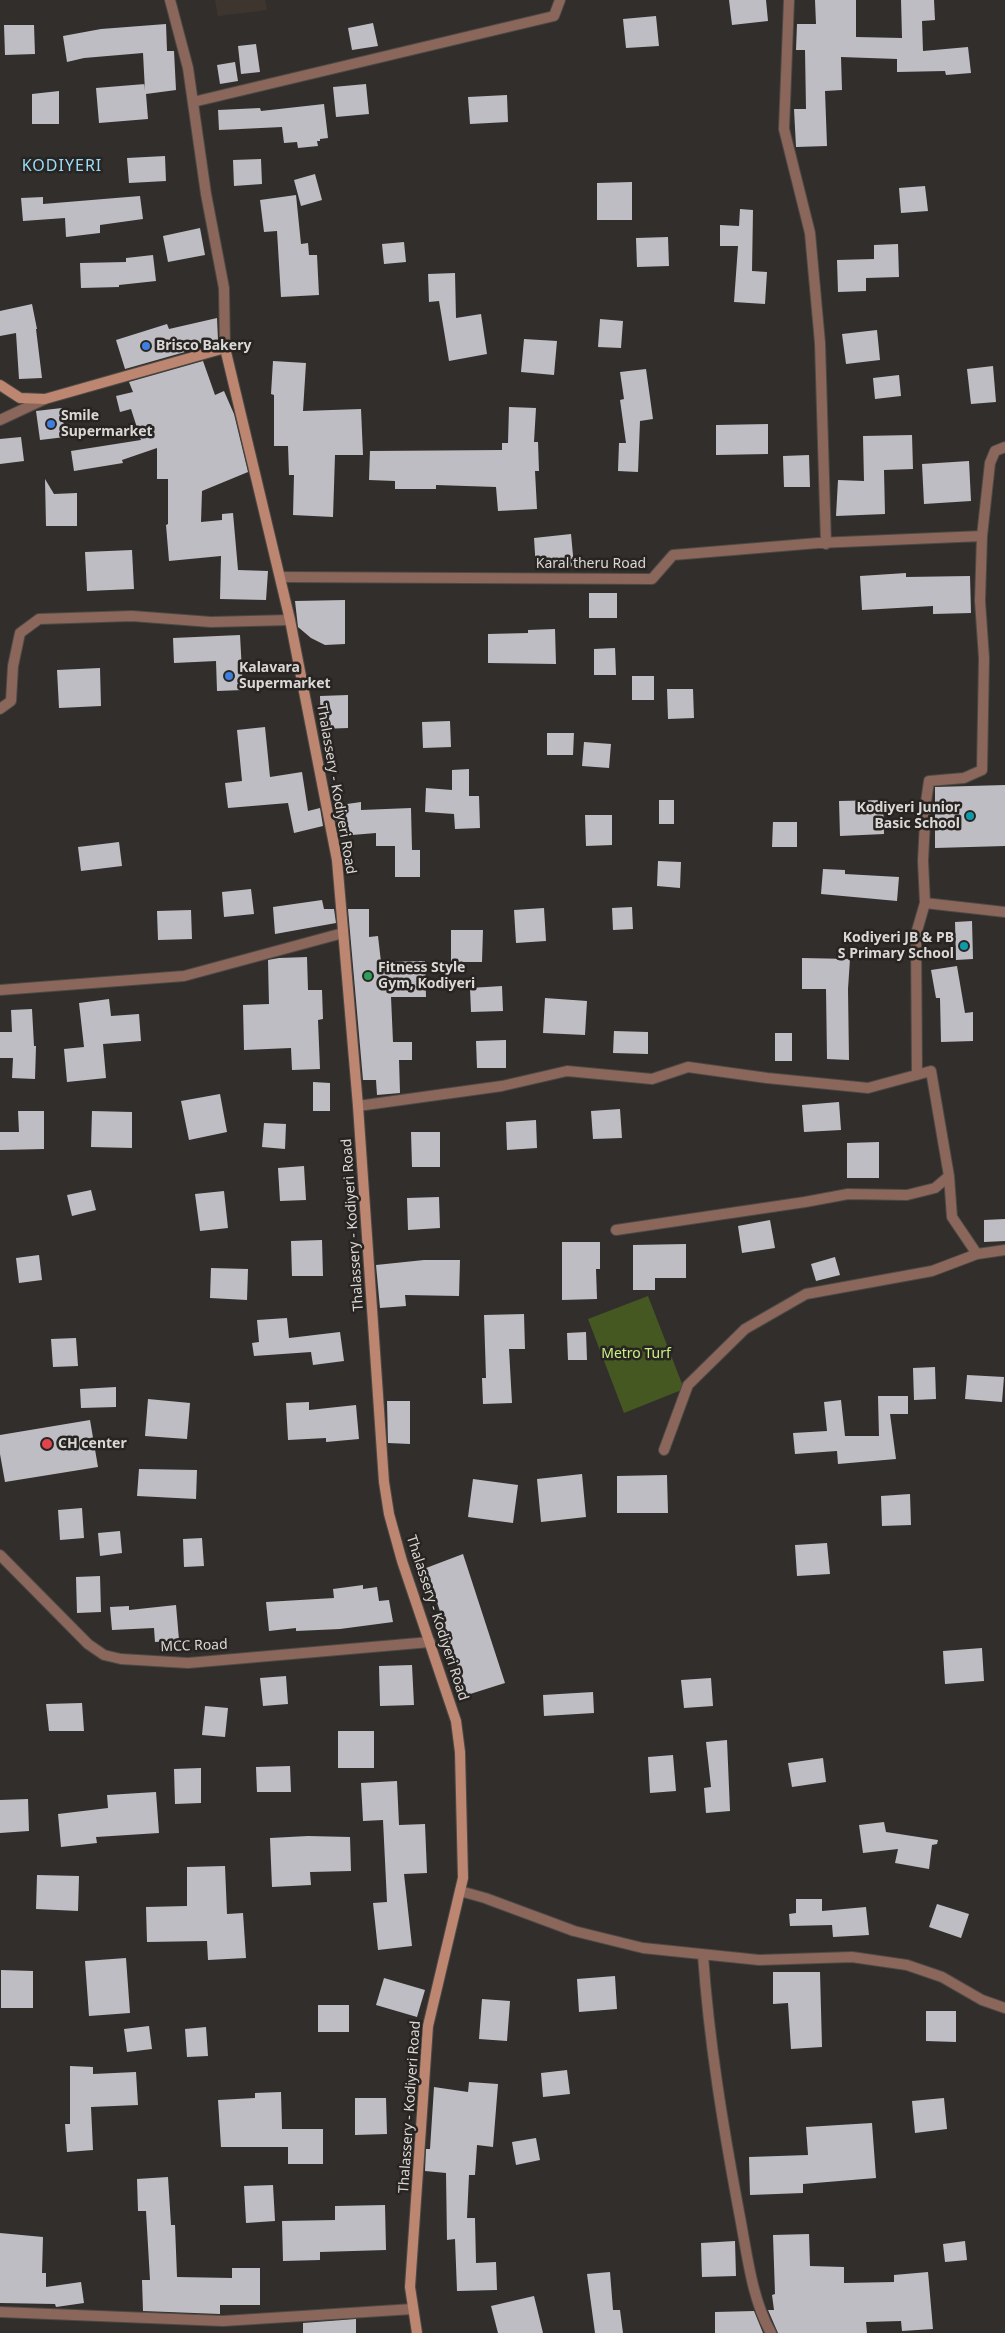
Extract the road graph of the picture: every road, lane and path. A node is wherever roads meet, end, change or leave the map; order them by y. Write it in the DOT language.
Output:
graph roads {
  1 [pos="170,0"];
  2 [pos="560,0"];
  3 [pos="789,0"];
  4 [pos="193,102"];
  5 [pos="225,348"];
  6 [pos="0,385"];
  7 [pos="45,399"];
  8 [pos="0,420"];
  9 [pos="1005,447"];
  10 [pos="982,536"];
  11 [pos="826,544"];
  12 [pos="280,577"];
  13 [pos="290,620"];
  14 [pos="0,708"];
  15 [pos="925,903"];
  16 [pos="1005,912"];
  17 [pos="343,933"];
  18 [pos="0,990"];
  19 [pos="917,1075"];
  20 [pos="358,1106"];
  21 [pos="949,1176"];
  22 [pos="616,1230"];
  23 [pos="1005,1250"];
  24 [pos="977,1254"];
  25 [pos="664,1450"];
  26 [pos="0,1555"];
  27 [pos="430,1642"];
  28 [pos="460,1891"];
  29 [pos="703,1955"];
  30 [pos="1005,2008"];
  31 [pos="413,2309"];
  32 [pos="0,2312"];
  33 [pos="417,2333"];
  34 [pos="771,2333"];
  1 -- 4 [label="street"];
  2 -- 4 [label="street"];
  3 -- 11 [label="street"];
  4 -- 5 [label="street"];
  5 -- 7 [label="main road"];
  5 -- 12 [label="main road, Thalassery - Kodiyeri Road"];
  6 -- 7 [label="main road"];
  7 -- 8 [label="street"];
  9 -- 10 [label="street"];
  10 -- 11 [label="street, Karal theru Road"];
  10 -- 15 [label="street"];
  11 -- 12 [label="street, Karal theru Road"];
  12 -- 13 [label="main road, Thalassery - Kodiyeri Road"];
  13 -- 14 [label="street"];
  13 -- 17 [label="main road, Thalassery - Kodiyeri Road"];
  15 -- 16 [label="street"];
  15 -- 19 [label="street"];
  17 -- 18 [label="street"];
  17 -- 20 [label="main road, Thalassery - Kodiyeri Road"];
  19 -- 20 [label="street"];
  19 -- 21 [label="street"];
  20 -- 27 [label="main road, Thalassery - Kodiyeri Road"];
  21 -- 22 [label="street"];
  21 -- 24 [label="street"];
  23 -- 24 [label="street"];
  24 -- 25 [label="street"];
  26 -- 27 [label="street, MCC Road"];
  27 -- 28 [label="main road, Thalassery - Kodiyeri Road"];
  28 -- 29 [label="street"];
  28 -- 31 [label="main road, Thalassery - Kodiyeri Road"];
  29 -- 30 [label="street"];
  29 -- 34 [label="street"];
  31 -- 32 [label="street"];
  31 -- 33 [label="main road, Thalassery - Kodiyeri Road"];
}
